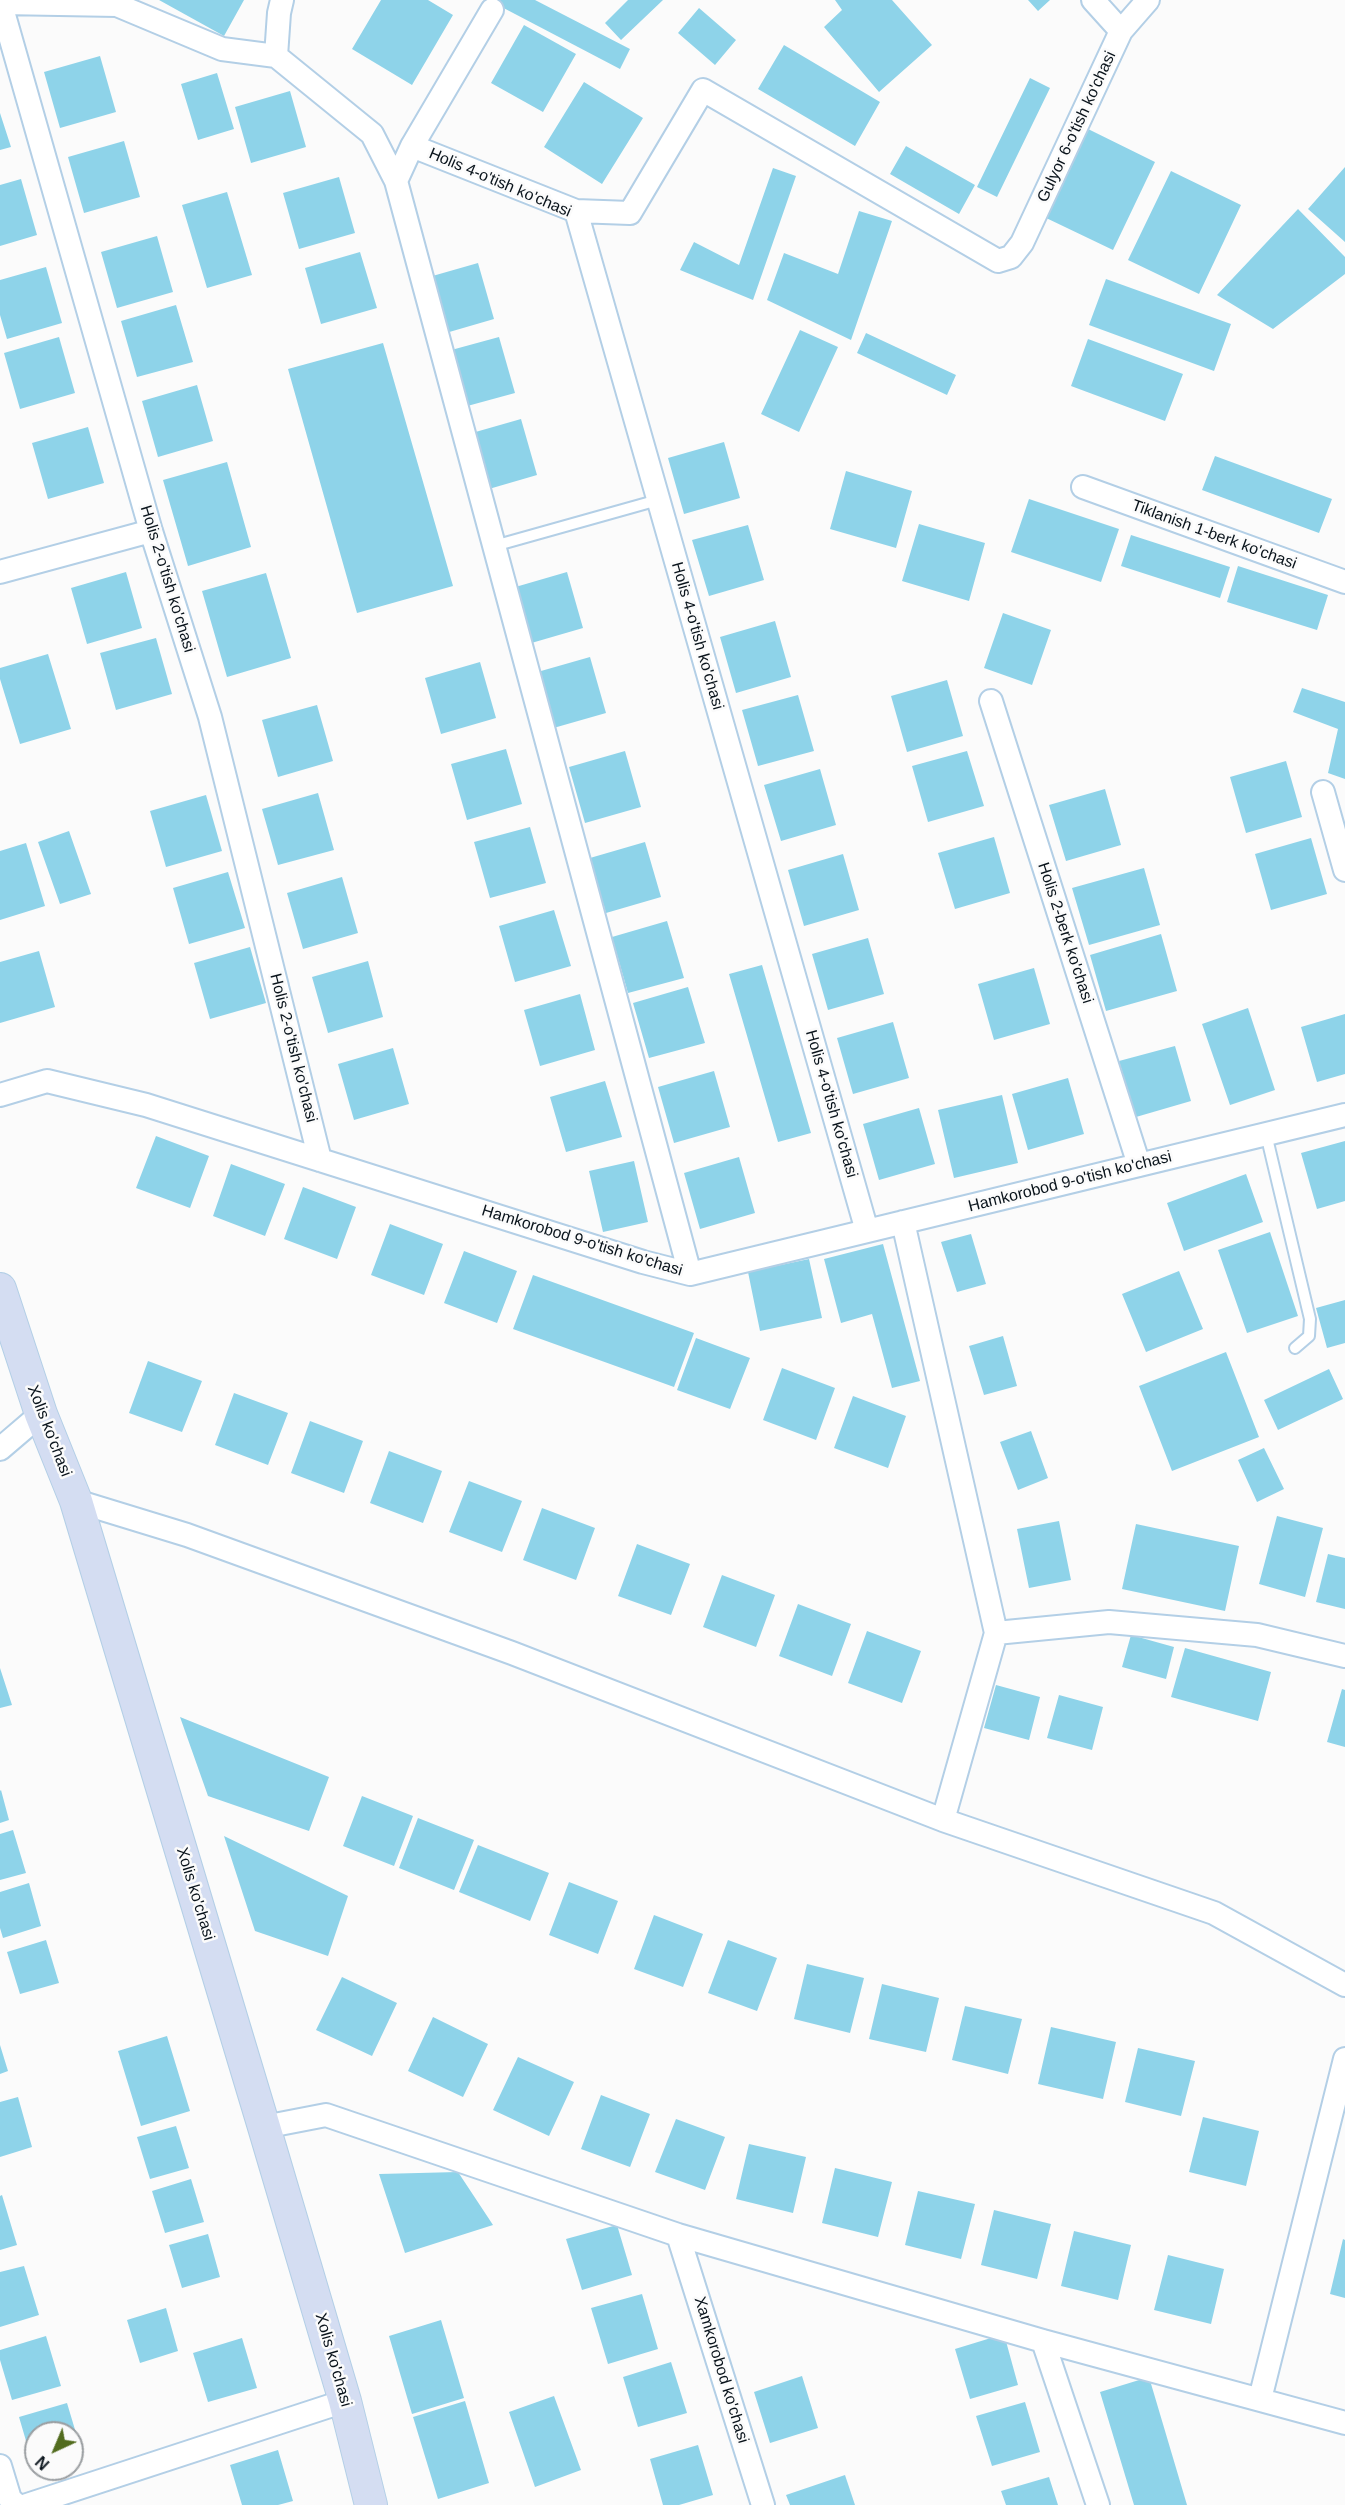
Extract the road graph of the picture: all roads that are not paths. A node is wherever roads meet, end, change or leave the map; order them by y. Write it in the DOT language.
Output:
graph roads {
  1 [pos="282,0"];
  2 [pos="1093,0"];
  3 [pos="1148,0"];
  4 [pos="0,2"];
  5 [pos="492,10"];
  6 [pos="1121,32"];
  7 [pos="276,56"];
  8 [pos="412,146"];
  9 [pos="396,181"];
  10 [pos="576,212"];
  11 [pos="1083,487"];
  12 [pos="658,500"];
  13 [pos="152,531"];
  14 [pos="494,546"];
  15 [pos="0,572"];
  16 [pos="1345,582"];
  17 [pos="991,701"];
  18 [pos="1323,792"];
  19 [pos="1345,870"];
  20 [pos="0,1095"];
  21 [pos="1345,1115"];
  22 [pos="1266,1134"];
  23 [pos="321,1160"];
  24 [pos="1139,1165"];
  25 [pos="903,1222"];
  26 [pos="867,1231"];
  27 [pos="690,1274"];
  28 [pos="0,1289"];
  29 [pos="1295,1348"];
  30 [pos="41,1414"];
  31 [pos="0,1449"];
  32 [pos="76,1501"];
  33 [pos="996,1633"];
  34 [pos="1345,1656"];
  35 [pos="943,1820"];
  36 [pos="1345,1985"];
  37 [pos="1345,2059"];
  38 [pos="264,2127"];
  39 [pos="678,2235"];
  40 [pos="1043,2341"];
  41 [pos="1260,2399"];
  42 [pos="345,2401"];
  43 [pos="1345,2423"];
  44 [pos="0,2466"];
  45 [pos="17,2505"];
  46 [pos="27,2505"];
  47 [pos="371,2505"];
  48 [pos="763,2505"];
  49 [pos="1098,2505"];
  1 -- 7 [label="street"];
  2 -- 6 [label="street"];
  3 -- 6 [label="street, Gulyor 6-o'tish ko'chasi"];
  4 -- 7 [label="street"];
  4 -- 13 [label="street, Holis 2-o'tish ko'chasi"];
  5 -- 8 [label="street"];
  6 -- 10 [label="street, Gulyor 6-o'tish ko'chasi"];
  7 -- 9 [label="street"];
  8 -- 9 [label="street"];
  8 -- 10 [label="street, Holis 4-o'tish ko'chasi"];
  9 -- 14 [label="street"];
  10 -- 12 [label="street, Holis 4-o'tish ko'chasi"];
  11 -- 16 [label="street, Tiklanish 1-berk ko'chasi"];
  12 -- 14 [label="lane"];
  12 -- 26 [label="street, Holis 4-o'tish ko'chasi"];
  13 -- 15 [label="street"];
  13 -- 23 [label="street, Holis 2-o'tish ko'chasi"];
  14 -- 27 [label="street"];
  17 -- 24 [label="street, Holis 2-berk ko'chasi"];
  18 -- 19 [label="street"];
  20 -- 23 [label="street, Hamkorobod 9-o'tish ko'chasi"];
  21 -- 22 [label="street, Hamkorobod 9-o'tish ko'chasi"];
  22 -- 24 [label="street, Hamkorobod 9-o'tish ko'chasi"];
  22 -- 29 [label="lane"];
  23 -- 27 [label="street, Hamkorobod 9-o'tish ko'chasi"];
  24 -- 25 [label="street, Hamkorobod 9-o'tish ko'chasi"];
  25 -- 26 [label="street, Hamkorobod 9-o'tish ko'chasi"];
  25 -- 33 [label="street"];
  26 -- 27 [label="street, Hamkorobod 9-o'tish ko'chasi"];
  28 -- 30 [label="street, Xolis ko'chasi"];
  30 -- 31 [label="street"];
  30 -- 32 [label="street, Xolis ko'chasi"];
  32 -- 35 [label="street"];
  32 -- 38 [label="street, Xolis ko'chasi"];
  33 -- 34 [label="street"];
  33 -- 35 [label="street"];
  35 -- 36 [label="street"];
  37 -- 41 [label="street"];
  38 -- 39 [label="street"];
  38 -- 42 [label="street, Xolis ko'chasi"];
  39 -- 40 [label="street"];
  39 -- 48 [label="street, Xamkorobod ko'chasi"];
  40 -- 41 [label="street"];
  40 -- 49 [label="street"];
  41 -- 43 [label="street"];
  42 -- 46 [label="street"];
  42 -- 47 [label="street, Xolis ko'chasi"];
  44 -- 45 [label="street"];
}
